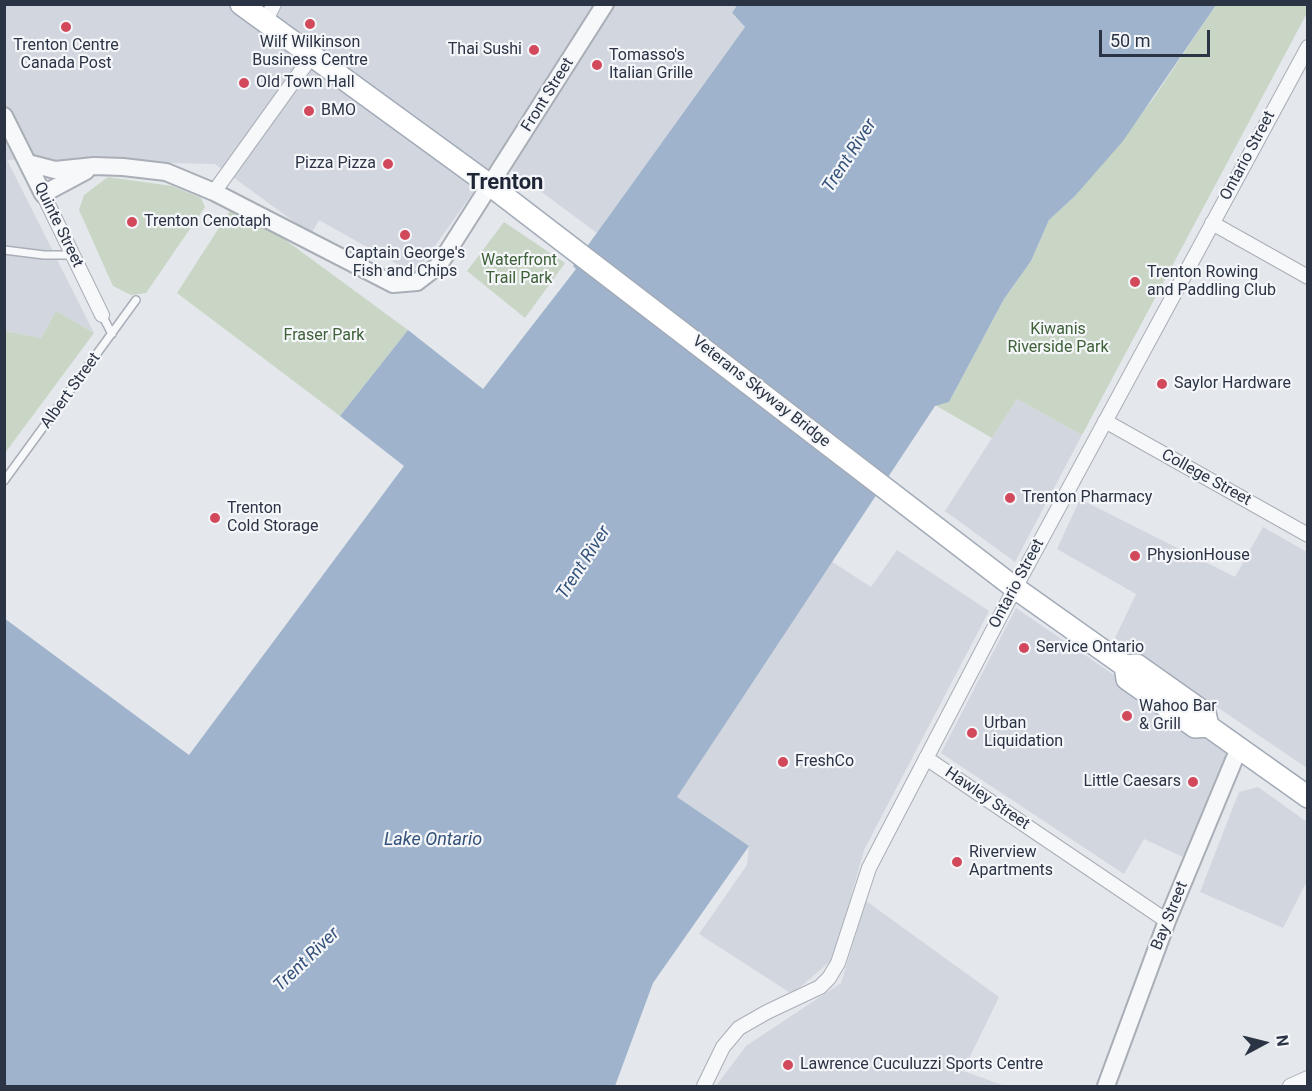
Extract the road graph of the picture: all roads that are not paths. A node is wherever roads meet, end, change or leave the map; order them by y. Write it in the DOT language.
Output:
graph roads {
  1 [pos="241,4"];
  2 [pos="605,4"];
  3 [pos="270,13"];
  4 [pos="1308,47"];
  5 [pos="311,57"];
  6 [pos="4,116"];
  7 [pos="28,163"];
  8 [pos="94,166"];
  9 [pos="491,186"];
  10 [pos="214,192"];
  11 [pos="42,194"];
  12 [pos="1212,223"];
  13 [pos="4,250"];
  14 [pos="72,255"];
  15 [pos="1308,277"];
  16 [pos="136,300"];
  17 [pos="102,315"];
  18 [pos="112,334"];
  19 [pos="1105,422"];
  20 [pos="4,482"];
  21 [pos="1308,535"];
  22 [pos="1015,588"];
  23 [pos="1239,748"];
  24 [pos="926,758"];
  25 [pos="1308,797"];
  26 [pos="1167,921"];
  27 [pos="1308,1078"];
  28 [pos="704,1086"];
  29 [pos="1106,1086"];
  30 [pos="1290,1086"];
  1 -- 3 [label="main road, Veterans Skyway Bridge"];
  2 -- 9 [label="street, Front Street"];
  3 -- 5 [label="main road, Veterans Skyway Bridge"];
  4 -- 12 [label="street, Ontario Street"];
  5 -- 9 [label="main road, Veterans Skyway Bridge"];
  5 -- 10 [label="street"];
  6 -- 7 [label="street, Quinte Street"];
  7 -- 8 [label="street, Front Street"];
  7 -- 11 [label="street, Quinte Street"];
  8 -- 10 [label="street, Front Street"];
  8 -- 11 [label="street"];
  9 -- 10 [label="street, Front Street"];
  9 -- 22 [label="main road, Veterans Skyway Bridge"];
  11 -- 14 [label="street, Quinte Street"];
  12 -- 15 [label="street"];
  12 -- 19 [label="street, Ontario Street"];
  13 -- 14 [label="lane"];
  14 -- 17 [label="street, Quinte Street"];
  16 -- 18 [label="lane, Albert Street"];
  17 -- 18 [label="lane, Quinte Street"];
  18 -- 20 [label="lane, Albert Street"];
  19 -- 21 [label="street, College Street"];
  19 -- 22 [label="street, Ontario Street"];
  22 -- 23 [label="main road, Veterans Skyway Bridge"];
  22 -- 24 [label="street, Ontario Street"];
  23 -- 25 [label="main road, Veterans Skyway Bridge"];
  23 -- 26 [label="street, Bay Street"];
  24 -- 26 [label="street, Hawley Street"];
  24 -- 28 [label="street, Ontario Street"];
  26 -- 29 [label="street, Bay Street"];
  27 -- 30 [label="street"];
}
